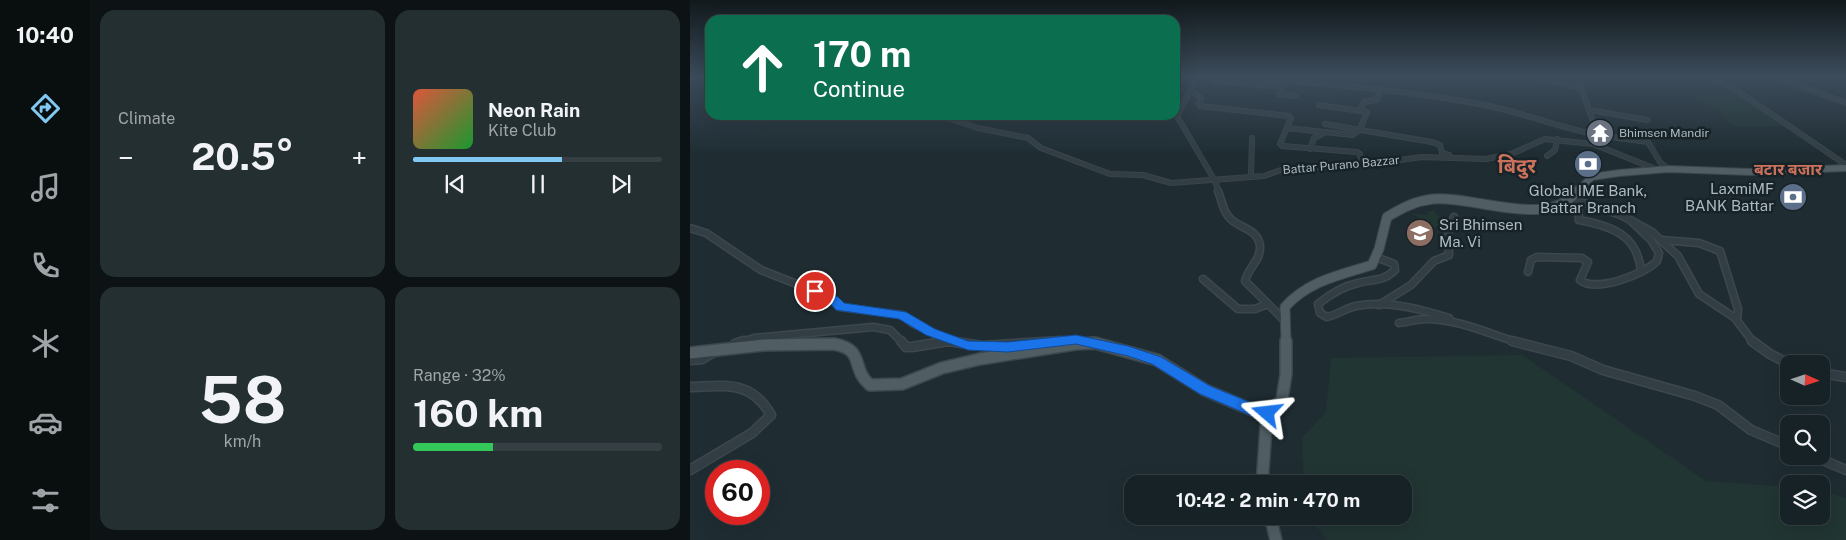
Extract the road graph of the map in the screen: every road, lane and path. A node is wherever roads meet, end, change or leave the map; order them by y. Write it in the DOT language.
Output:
graph roads {
  1 [pos="1199,102"];
  2 [pos="1364,102"];
  3 [pos="1465,102"];
  4 [pos="1587,102"];
  5 [pos="1754,102"];
  6 [pos="1319,105"];
  7 [pos="1590,110"];
  8 [pos="1360,111"];
  9 [pos="954,120"];
  10 [pos="1179,120"];
  11 [pos="1647,120"];
  12 [pos="1324,124"];
  13 [pos="1287,128"];
  14 [pos="1360,129"];
  15 [pos="1325,132"];
  16 [pos="1598,135"];
  17 [pos="1252,138"];
  18 [pos="1557,139"];
  19 [pos="1593,144"];
  20 [pos="1310,149"];
  21 [pos="1547,156"];
  22 [pos="1455,158"];
  23 [pos="1362,165"];
  24 [pos="1846,166"];
  25 [pos="1668,169"];
  26 [pos="1658,170"];
  27 [pos="1251,177"];
  28 [pos="1215,181"];
  29 [pos="1571,200"];
  30 [pos="1454,217"];
  31 [pos="1628,218"];
  32 [pos="690,228"];
  33 [pos="1661,240"];
  34 [pos="1376,257"];
  35 [pos="1528,272"];
  36 [pos="1642,272"];
  37 [pos="1203,279"];
  38 [pos="1268,304"];
  39 [pos="1379,305"];
  40 [pos="1737,320"];
  41 [pos="1285,321"];
  42 [pos="1462,323"];
  43 [pos="1399,324"];
  44 [pos="950,341"];
  45 [pos="1095,344"];
  46 [pos="716,351"];
  47 [pos="690,353"];
  48 [pos="690,360"];
  49 [pos="1780,360"];
  50 [pos="1830,374"];
  51 [pos="1846,377"];
  52 [pos="690,387"];
  53 [pos="1267,413"];
  54 [pos="1780,442"];
  55 [pos="1830,463"];
  56 [pos="690,470"];
  57 [pos="1846,470"];
  58 [pos="1263,475"];
  59 [pos="1272,525"];
  60 [pos="1276,540"];
  1 -- 13 [label="street"];
  2 -- 8 [label="street"];
  3 -- 16 [label="street"];
  4 -- 7 [label="street"];
  5 -- 24 [label="street"];
  6 -- 8 [label="street"];
  7 -- 11 [label="street"];
  7 -- 16 [label="street"];
  8 -- 14 [label="street"];
  9 -- 28 [label="street, Battar Purano Bazzar"];
  10 -- 28 [label="street"];
  12 -- 14 [label="street"];
  13 -- 15 [label="street"];
  13 -- 20 [label="street"];
  14 -- 15 [label="street"];
  14 -- 22 [label="street"];
  15 -- 20 [label="street"];
  16 -- 19 [label="street"];
  16 -- 25 [label="street"];
  17 -- 27 [label="street"];
  18 -- 19 [label="street, Battar Purano Bazzar"];
  18 -- 21 [label="street"];
  18 -- 22 [label="street, Battar Purano Bazzar"];
  19 -- 26 [label="street, Battar Purano Bazzar"];
  20 -- 23 [label="street"];
  22 -- 23 [label="street, Battar Purano Bazzar"];
  23 -- 27 [label="street, Battar Purano Bazzar"];
  24 -- 25 [label="main road"];
  25 -- 26 [label="main road"];
  26 -- 29 [label="main road"];
  27 -- 28 [label="street, Battar Purano Bazzar"];
  28 -- 38 [label="street"];
  29 -- 31 [label="street"];
  29 -- 34 [label="main road"];
  29 -- 36 [label="street"];
  30 -- 39 [label="street"];
  31 -- 33 [label="street"];
  31 -- 36 [label="street"];
  32 -- 44 [label="street"];
  33 -- 40 [label="street"];
  33 -- 40 [label="street"];
  34 -- 39 [label="street"];
  34 -- 41 [label="main road"];
  35 -- 36 [label="street"];
  37 -- 38 [label="street"];
  38 -- 41 [label="street"];
  39 -- 42 [label="street"];
  40 -- 49 [label="street"];
  41 -- 53 [label="main road"];
  42 -- 43 [label="street"];
  42 -- 54 [label="street"];
  44 -- 45 [label="street"];
  44 -- 46 [label="street"];
  45 -- 46 [label="main road"];
  45 -- 53 [label="main road"];
  46 -- 47 [label="main road"];
  46 -- 48 [label="street"];
  50 -- 51 [label="street"];
  52 -- 56 [label="street"];
  53 -- 58 [label="main road"];
  55 -- 57 [label="street"];
  59 -- 60 [label="main road"];
}
